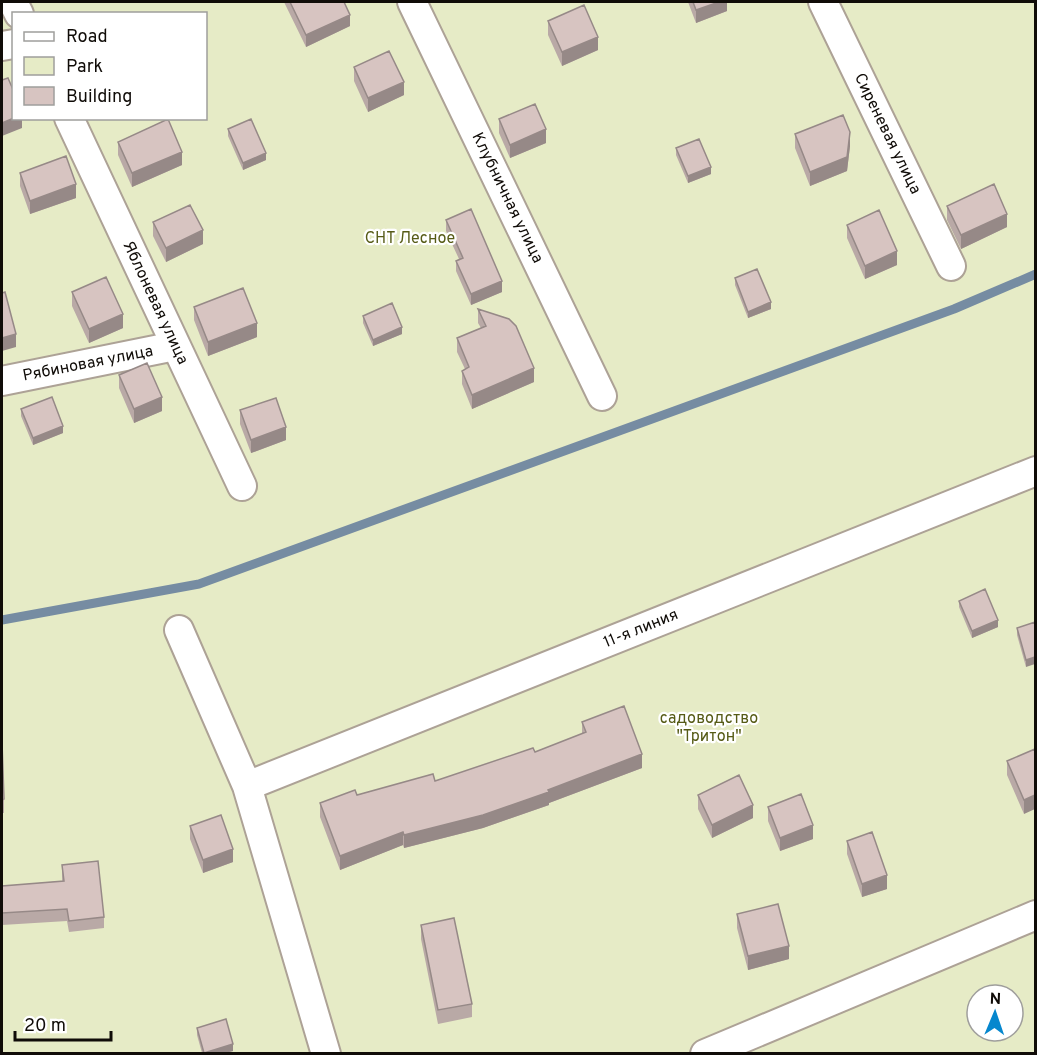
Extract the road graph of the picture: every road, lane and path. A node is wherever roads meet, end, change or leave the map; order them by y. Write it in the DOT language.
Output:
graph roads {
  1 [pos="412,2"];
  2 [pos="823,2"];
  3 [pos="70,120"];
  4 [pos="951,266"];
  5 [pos="175,346"];
  6 [pos="2,381"];
  7 [pos="602,396"];
  8 [pos="1035,471"];
  9 [pos="242,486"];
  10 [pos="178,630"];
  11 [pos="247,786"];
  12 [pos="1035,915"];
  13 [pos="326,1053"];
  14 [pos="705,1053"];
  1 -- 7 [label="street, Клубничная улица"];
  2 -- 4 [label="street, Сиреневая улица"];
  3 -- 5 [label="street, Яблоневая улица"];
  5 -- 6 [label="street, Рябиновая улица"];
  5 -- 9 [label="street, Яблоневая улица"];
  8 -- 11 [label="street, 11-я линия"];
  10 -- 11 [label="street"];
  11 -- 13 [label="street"];
  12 -- 14 [label="street"];
}
